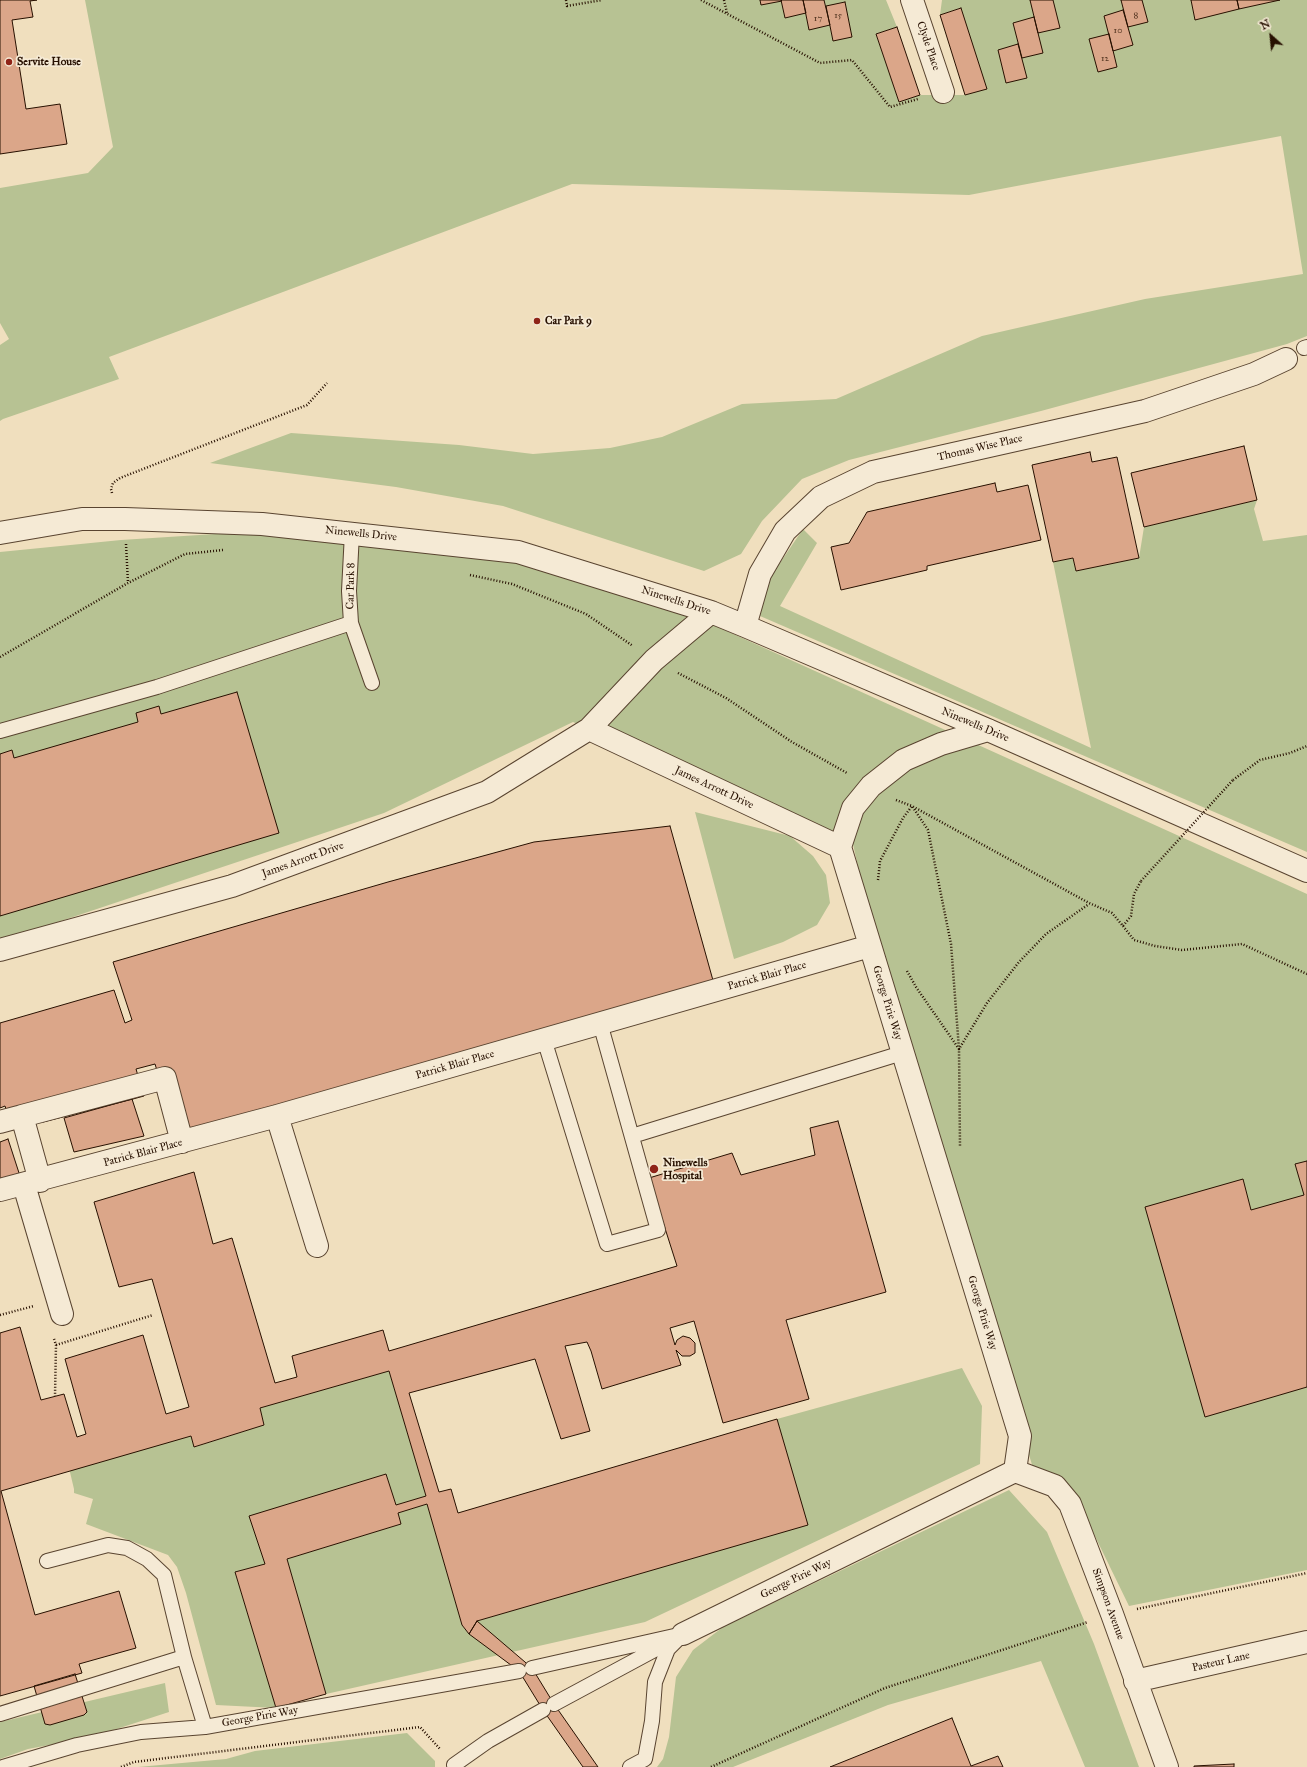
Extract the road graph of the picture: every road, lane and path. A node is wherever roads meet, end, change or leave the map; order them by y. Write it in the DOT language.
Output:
graph roads {
  1 [pos="566,0"];
  2 [pos="602,0"];
  3 [pos="701,0"];
  4 [pos="724,0"];
  5 [pos="912,0"];
  6 [pos="727,13"];
  7 [pos="943,92"];
  8 [pos="1299,351"];
  9 [pos="327,382"];
  10 [pos="125,519"];
  11 [pos="0,533"];
  12 [pos="352,533"];
  13 [pos="224,550"];
  14 [pos="463,573"];
  15 [pos="128,583"];
  16 [pos="711,612"];
  17 [pos="351,623"];
  18 [pos="745,626"];
  19 [pos="0,657"];
  20 [pos="654,660"];
  21 [pos="372,683"];
  22 [pos="589,730"];
  23 [pos="988,730"];
  24 [pos="0,731"];
  25 [pos="1307,746"];
  26 [pos="871,786"];
  27 [pos="912,806"];
  28 [pos="840,847"];
  29 [pos="1307,871"];
  30 [pos="878,882"];
  31 [pos="1089,904"];
  32 [pos="1123,926"];
  33 [pos="870,946"];
  34 [pos="0,950"];
  35 [pos="904,966"];
  36 [pos="1307,974"];
  37 [pos="600,1023"];
  38 [pos="544,1039"];
  39 [pos="959,1049"];
  40 [pos="902,1053"];
  41 [pos="22,1116"];
  42 [pos="277,1116"];
  43 [pos="0,1122"];
  44 [pos="632,1136"];
  45 [pos="182,1142"];
  46 [pos="960,1152"];
  47 [pos="32,1183"];
  48 [pos="0,1190"];
  49 [pos="317,1246"];
  50 [pos="39,1305"];
  51 [pos="62,1314"];
  52 [pos="153,1315"];
  53 [pos="0,1316"];
  54 [pos="54,1338"];
  55 [pos="56,1344"];
  56 [pos="55,1396"];
  57 [pos="1015,1471"];
  58 [pos="47,1561"];
  59 [pos="1307,1573"];
  60 [pos="1112,1614"];
  61 [pos="683,1634"];
  62 [pos="1307,1642"];
  63 [pos="184,1657"];
  64 [pos="1135,1681"];
  65 [pos="0,1714"];
  66 [pos="205,1727"];
  67 [pos="455,1766"];
  68 [pos="3,1767"];
  69 [pos="121,1767"];
  70 [pos="630,1767"];
  71 [pos="710,1767"];
  72 [pos="1166,1767"];
  1 -- 2 [label="path"];
  3 -- 6 [label="path"];
  4 -- 6 [label="path"];
  5 -- 7 [label="street, Clyde Place"];
  6 -- 7 [label="path"];
  8 -- 18 [label="street, Thomas Wise Place"];
  9 -- 10 [label="path"];
  10 -- 11 [label="street, Ninewells Drive"];
  10 -- 12 [label="street, Ninewells Drive"];
  10 -- 15 [label="path"];
  12 -- 16 [label="street, Ninewells Drive"];
  12 -- 17 [label="lane, Car Park 8"];
  13 -- 15 [label="path"];
  14 -- 20 [label="path"];
  15 -- 19 [label="path"];
  16 -- 18 [label="street, Ninewells Drive"];
  16 -- 20 [label="street, James Arrott Drive"];
  17 -- 21 [label="lane, Car Park 8"];
  17 -- 24 [label="lane"];
  18 -- 23 [label="street, Ninewells Drive"];
  20 -- 22 [label="street, James Arrott Drive"];
  20 -- 26 [label="path"];
  22 -- 28 [label="street, James Arrott Drive"];
  22 -- 34 [label="street, James Arrott Drive"];
  23 -- 26 [label="street"];
  23 -- 29 [label="street, Ninewells Drive"];
  25 -- 32 [label="path, bridge"];
  26 -- 27 [label="path"];
  26 -- 28 [label="street"];
  27 -- 30 [label="path"];
  27 -- 31 [label="path"];
  27 -- 39 [label="path"];
  28 -- 33 [label="street, George Pirie Way"];
  31 -- 32 [label="path"];
  31 -- 39 [label="path"];
  32 -- 36 [label="path"];
  33 -- 37 [label="street, Patrick Blair Place"];
  33 -- 40 [label="street, George Pirie Way"];
  35 -- 39 [label="path"];
  37 -- 38 [label="street, Patrick Blair Place"];
  37 -- 44 [label="lane"];
  38 -- 42 [label="street, Patrick Blair Place"];
  38 -- 44 [label="lane"];
  39 -- 46 [label="path"];
  40 -- 44 [label="lane"];
  40 -- 57 [label="street, George Pirie Way"];
  41 -- 43 [label="street"];
  41 -- 45 [label="street"];
  41 -- 47 [label="street"];
  42 -- 45 [label="street, Patrick Blair Place"];
  42 -- 49 [label="street"];
  45 -- 47 [label="street, Patrick Blair Place"];
  47 -- 48 [label="street, Patrick Blair Place"];
  47 -- 51 [label="street"];
  50 -- 53 [label="path"];
  52 -- 55 [label="path"];
  54 -- 55 [label="path"];
  55 -- 56 [label="path"];
  57 -- 60 [label="street, Simpson Avenue"];
  57 -- 61 [label="street, George Pirie Way"];
  58 -- 63 [label="lane"];
  59 -- 60 [label="path"];
  60 -- 64 [label="street, Simpson Avenue"];
  60 -- 71 [label="path"];
  61 -- 66 [label="lane, George Pirie Way"];
  61 -- 67 [label="lane"];
  61 -- 70 [label="lane"];
  62 -- 64 [label="street, Pasteur Lane"];
  63 -- 65 [label="lane"];
  63 -- 66 [label="lane"];
  64 -- 72 [label="street, Simpson Avenue"];
  66 -- 68 [label="lane, George Pirie Way"];
  67 -- 69 [label="path"];
}
